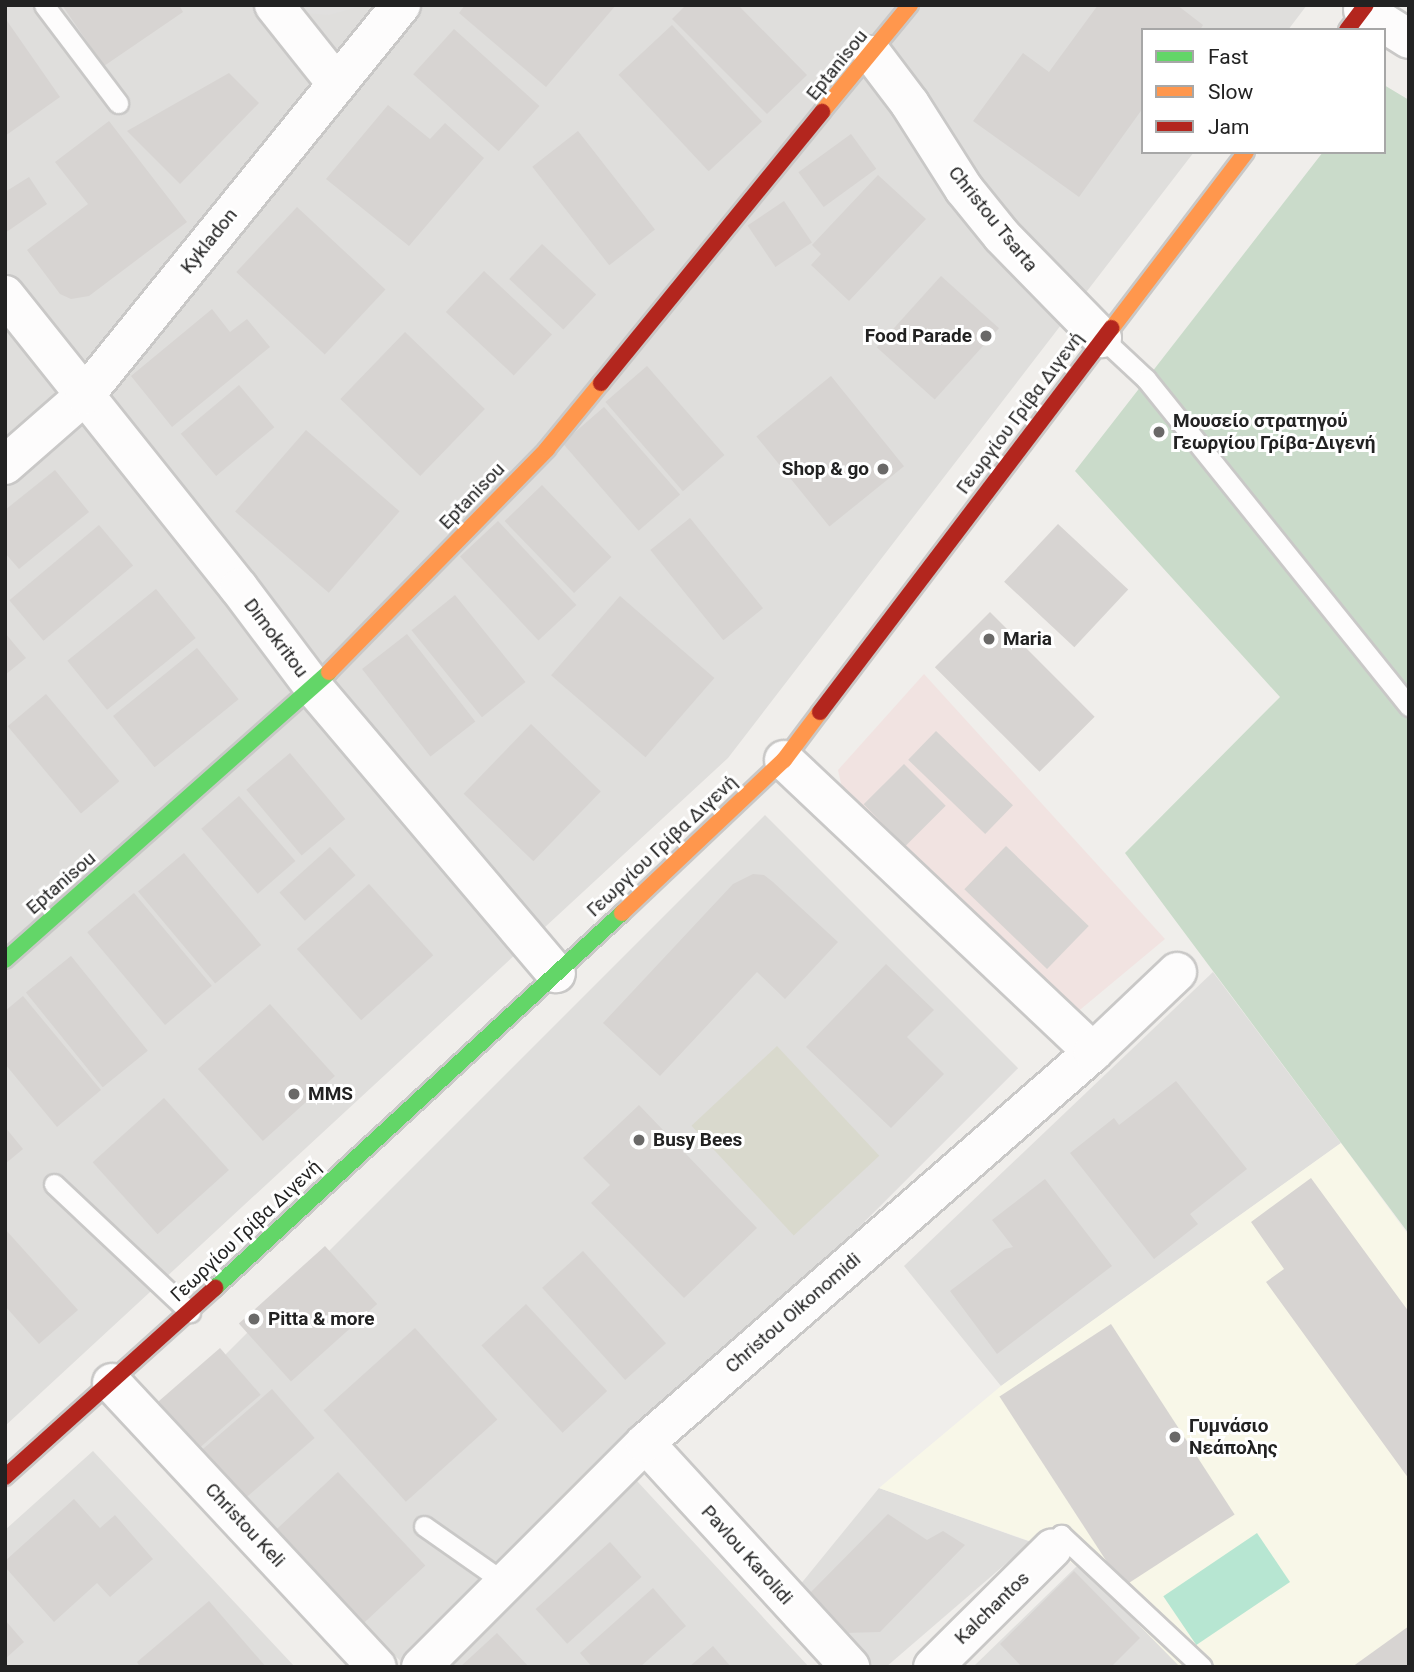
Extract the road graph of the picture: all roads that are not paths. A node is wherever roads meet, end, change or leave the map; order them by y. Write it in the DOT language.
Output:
graph roads {
  1 [pos="44,5"];
  2 [pos="274,5"];
  3 [pos="401,5"];
  4 [pos="910,5"];
  5 [pos="1359,15"];
  6 [pos="1409,39"];
  7 [pos="873,55"];
  8 [pos="336,83"];
  9 [pos="118,103"];
  10 [pos="1244,154"];
  11 [pos="5,295"];
  12 [pos="1102,338"];
  13 [pos="85,395"];
  14 [pos="5,466"];
  15 [pos="314,688"];
  16 [pos="1409,706"];
  17 [pos="784,760"];
  18 [pos="5,960"];
  19 [pos="1177,971"];
  20 [pos="556,973"];
  21 [pos="1093,1052"];
  22 [pos="54,1184"];
  23 [pos="190,1312"];
  24 [pos="112,1383"];
  25 [pos="645,1443"];
  26 [pos="5,1477"];
  27 [pos="424,1526"];
  28 [pos="1052,1549"];
  29 [pos="504,1582"];
  30 [pos="377,1667"];
  31 [pos="421,1667"];
  32 [pos="850,1667"];
  33 [pos="933,1667"];
  34 [pos="1202,1667"];
  1 -- 9 [label="lane"];
  2 -- 8 [label="street"];
  3 -- 8 [label="street, Kykladon"];
  4 -- 7 [label="main road, Eptanisou"];
  5 -- 6 [label="street"];
  7 -- 12 [label="street, Christou Tsarta"];
  7 -- 15 [label="main road, Eptanisou"];
  8 -- 13 [label="street, Kykladon"];
  10 -- 12 [label="main road, Γεωργίου Γρίβα Διγενή"];
  11 -- 13 [label="street, Dimokritou"];
  12 -- 16 [label="lane"];
  12 -- 17 [label="main road, Γεωργίου Γρίβα Διγενή"];
  13 -- 14 [label="street, Kykladon"];
  13 -- 15 [label="street, Dimokritou"];
  15 -- 18 [label="main road, Eptanisou"];
  15 -- 20 [label="street, Dimokritou"];
  17 -- 20 [label="main road, Γεωργίου Γρίβα Διγενή"];
  17 -- 21 [label="street"];
  19 -- 21 [label="street, Christou Oikonomidi"];
  20 -- 23 [label="main road, Γεωργίου Γρίβα Διγενή"];
  21 -- 25 [label="street, Christou Oikonomidi"];
  22 -- 23 [label="lane"];
  23 -- 24 [label="main road, Γεωργίου Γρίβα Διγενή"];
  24 -- 26 [label="main road, Γεωργίου Γρίβα Διγενή"];
  24 -- 30 [label="street, Christou Keli"];
  25 -- 29 [label="street, Christou Oikonomidi"];
  25 -- 32 [label="street, Pavlou Karolidi"];
  27 -- 29 [label="lane"];
  28 -- 33 [label="street, Kalchantos"];
  28 -- 34 [label="lane"];
  29 -- 31 [label="street, Christou Oikonomidi"];
}
